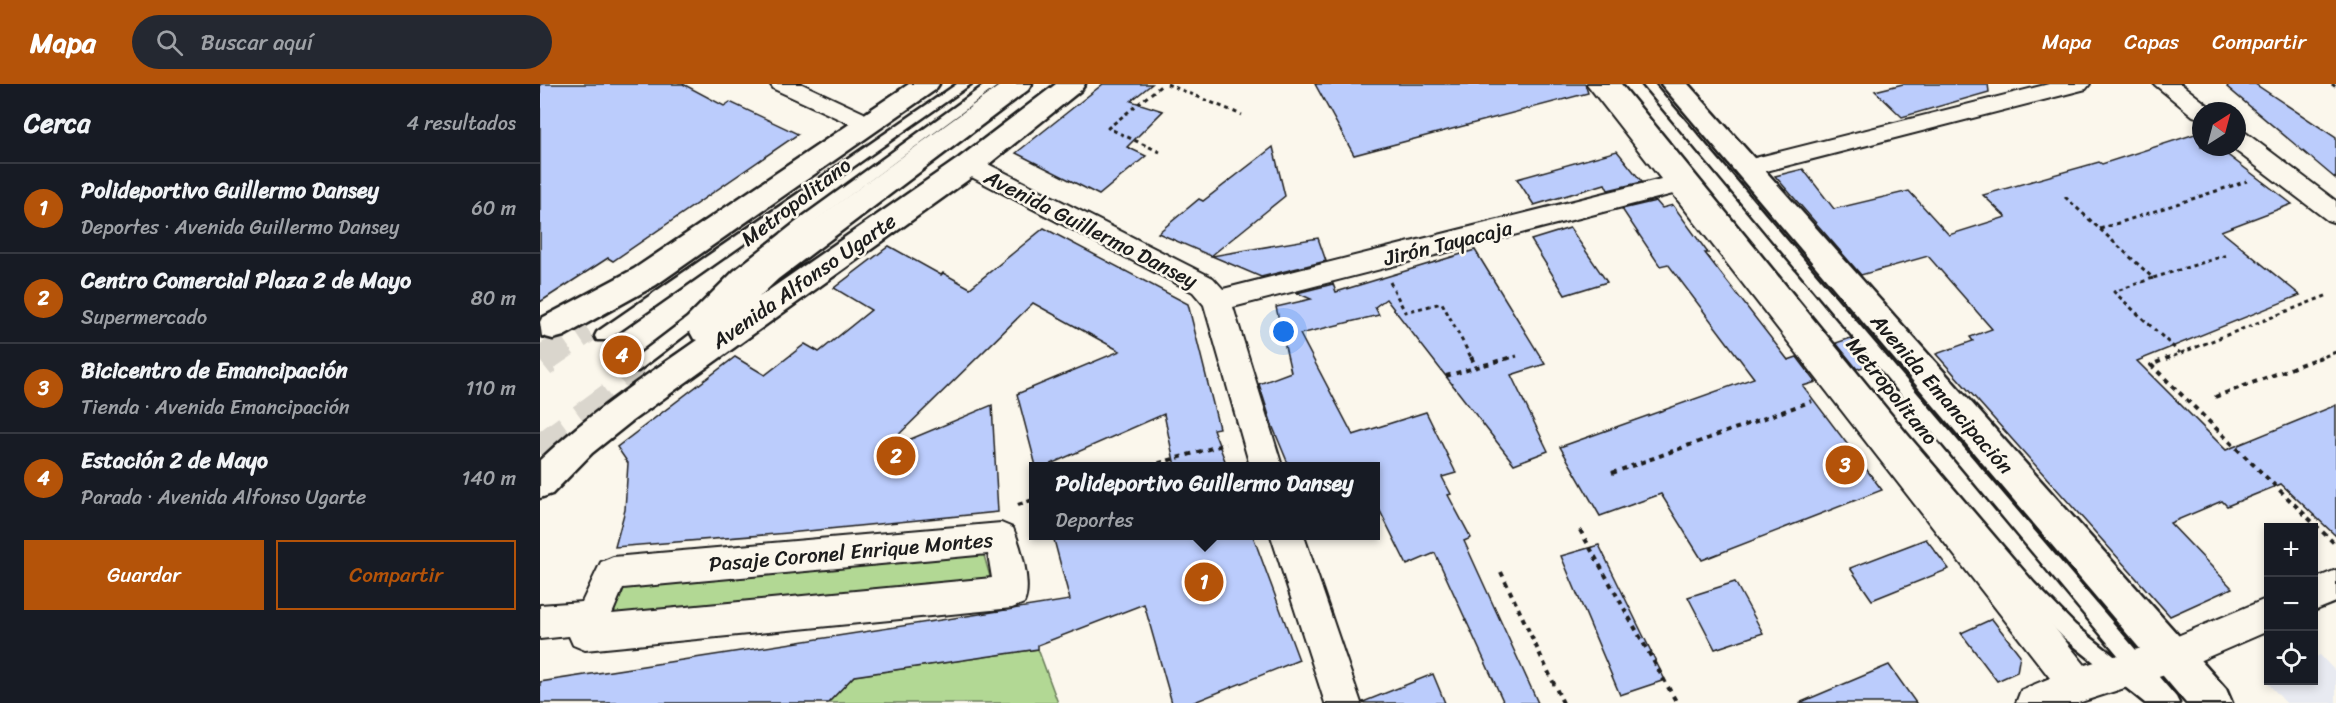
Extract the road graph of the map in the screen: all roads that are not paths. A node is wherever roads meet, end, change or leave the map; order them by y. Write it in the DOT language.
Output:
graph roads {
  1 [pos="782,84"];
  2 [pos="906,84"];
  3 [pos="926,84"];
  4 [pos="948,84"];
  5 [pos="965,84"];
  6 [pos="994,84"];
  7 [pos="1019,84"];
  8 [pos="1044,84"];
  9 [pos="1072,84"];
  10 [pos="1599,84"];
  11 [pos="1615,84"];
  12 [pos="1648,84"];
  13 [pos="1674,84"];
  14 [pos="2078,84"];
  15 [pos="2166,84"];
  16 [pos="2192,104"];
  17 [pos="856,118"];
  18 [pos="2246,146"];
  19 [pos="969,165"];
  20 [pos="1747,168"];
  21 [pos="1678,184"];
  22 [pos="2336,214"];
  23 [pos="1217,302"];
  24 [pos="547,331"];
  25 [pos="594,332"];
  26 [pos="640,371"];
  27 [pos="620,411"];
  28 [pos="1265,462"];
  29 [pos="540,483"];
  30 [pos="1289,540"];
  31 [pos="2336,586"];
  32 [pos="2318,593"];
  33 [pos="2264,616"];
  34 [pos="591,618"];
  35 [pos="540,622"];
  36 [pos="2143,665"];
  37 [pos="2078,685"];
  38 [pos="1343,703"];
  39 [pos="2034,703"];
  40 [pos="2159,703"];
  41 [pos="2170,703"];
  42 [pos="2212,703"];
  1 -- 17 [label="street"];
  2 -- 17 [label="main road"];
  3 -- 24 [label="main road"];
  4 -- 25 [label="main road"];
  5 -- 25 [label="lane, Metropolitano"];
  6 -- 26 [label="lane, Metropolitano"];
  7 -- 26 [label="main road, Avenida Alfonso Ugarte"];
  8 -- 27 [label="main road"];
  9 -- 19 [label="main road, Avenida Alfonso Ugarte"];
  10 -- 21 [label="street"];
  11 -- 36 [label="lane, Metropolitano"];
  12 -- 36 [label="lane, Metropolitano"];
  13 -- 20 [label="main road, Avenida Emancipación"];
  14 -- 20 [label="street"];
  15 -- 16 [label="street"];
  17 -- 24 [label="main road"];
  18 -- 22 [label="street"];
  19 -- 23 [label="street, Avenida Guillermo Dansey"];
  19 -- 27 [label="main road, Avenida Alfonso Ugarte"];
  20 -- 36 [label="main road, Avenida Emancipación"];
  21 -- 23 [label="street, Jirón Tayacaja"];
  21 -- 37 [label="street"];
  23 -- 28 [label="street, Avenida Guillermo Dansey"];
  27 -- 29 [label="main road, Avenida Alfonso Ugarte"];
  30 -- 38 [label="street"];
  31 -- 32 [label="street"];
  33 -- 36 [label="street"];
  34 -- 34 [label="street, Pasaje Coronel Enrique Montes"];
  34 -- 35 [label="street"];
  36 -- 37 [label="street"];
  36 -- 40 [label="lane, Metropolitano"];
  36 -- 41 [label="lane, Metropolitano"];
  36 -- 42 [label="main road, Avenida Emancipación"];
  37 -- 39 [label="street"];
}
